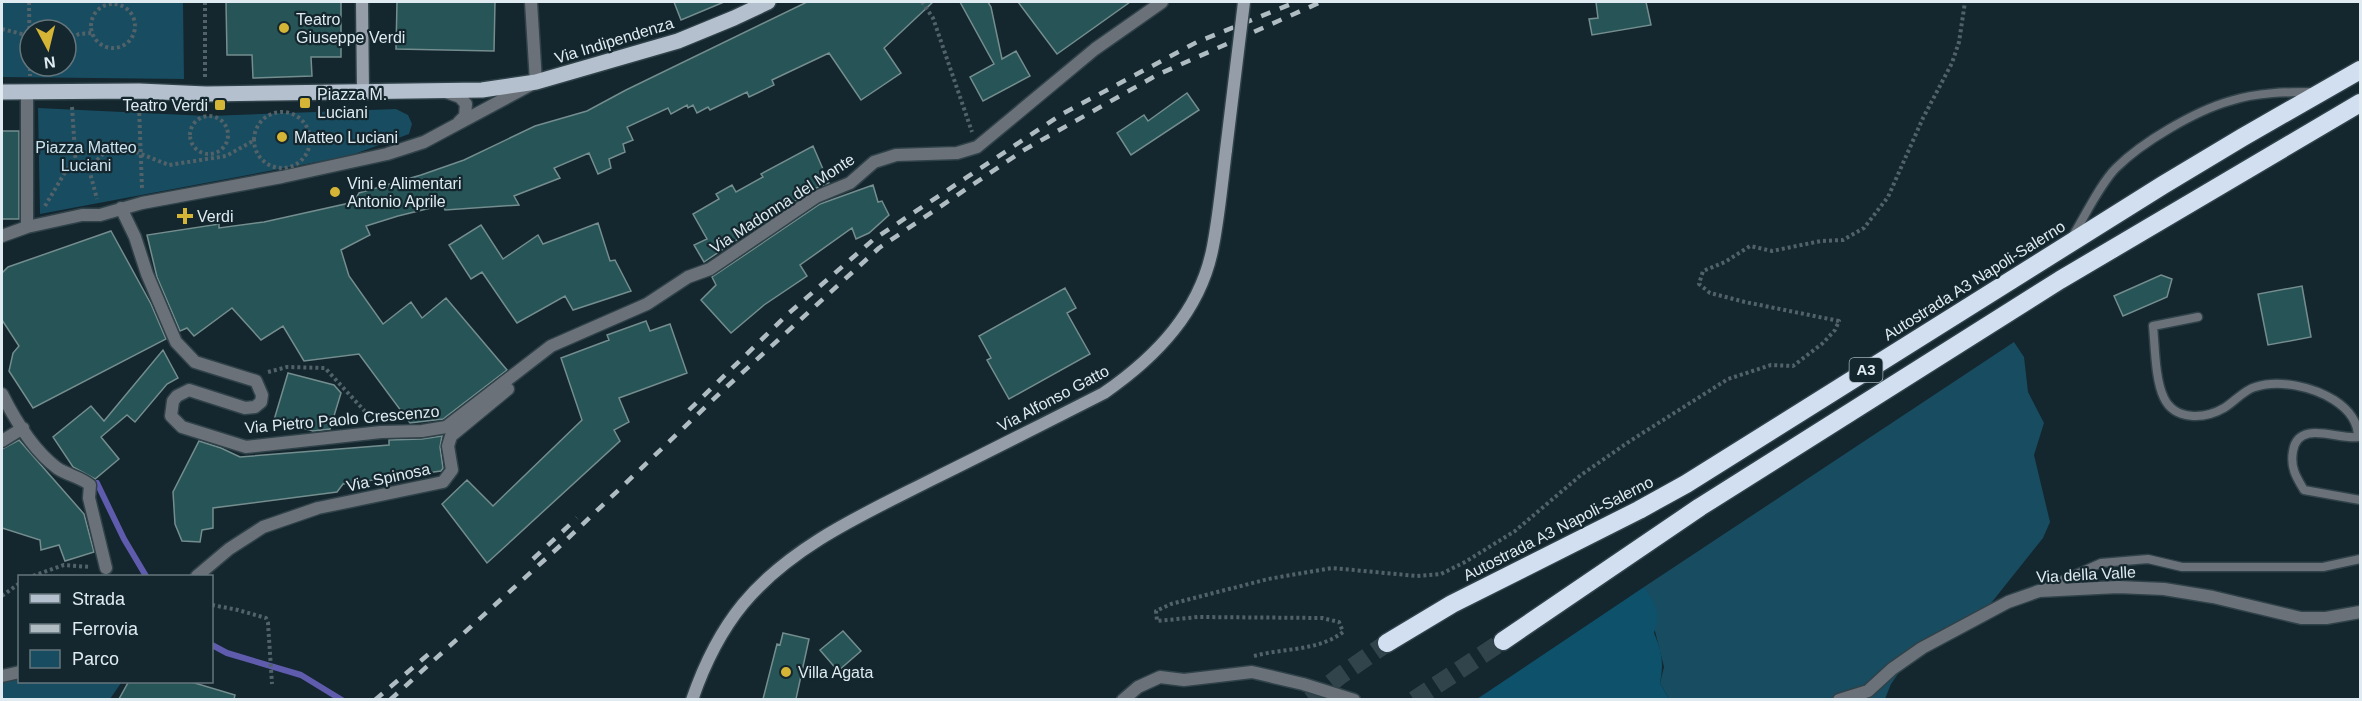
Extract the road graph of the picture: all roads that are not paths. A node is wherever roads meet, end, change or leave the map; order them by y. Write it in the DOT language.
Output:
graph roads {
  1 [pos="362,2"];
  2 [pos="531,2"];
  3 [pos="768,2"];
  4 [pos="1162,2"];
  5 [pos="1244,2"];
  6 [pos="2361,70"];
  7 [pos="536,82"];
  8 [pos="442,91"];
  9 [pos="2,92"];
  10 [pos="28,92"];
  11 [pos="2322,92"];
  12 [pos="363,93"];
  13 [pos="2361,103"];
  14 [pos="457,124"];
  15 [pos="121,208"];
  16 [pos="27,227"];
  17 [pos="2,236"];
  18 [pos="2068,244"];
  19 [pos="2198,317"];
  20 [pos="534,360"];
  21 [pos="2,394"];
  22 [pos="23,428"];
  23 [pos="2,441"];
  24 [pos="2361,501"];
  25 [pos="2361,559"];
  26 [pos="106,568"];
  27 [pos="198,575"];
  28 [pos="2039,591"];
  29 [pos="2361,612"];
  30 [pos="1503,641"];
  31 [pos="1387,643"];
  32 [pos="18,672"];
  33 [pos="2,676"];
  34 [pos="692,699"];
  35 [pos="1123,699"];
  36 [pos="1354,699"];
  37 [pos="1839,699"];
  1 -- 12 [label="main road"];
  2 -- 7 [label="street"];
  3 -- 7 [label="main road, Via Indipendenza"];
  4 -- 20 [label="street, Via Madonna del Monte"];
  5 -- 34 [label="main road, Via Alfonso Gatto, bridge"];
  6 -- 11 [label="highway, Autostrada A3 Napoli-Salerno / A3"];
  7 -- 8 [label="main road"];
  7 -- 14 [label="street"];
  8 -- 12 [label="main road"];
  8 -- 14 [label="street"];
  9 -- 10 [label="main road"];
  10 -- 12 [label="main road"];
  10 -- 16 [label="street"];
  11 -- 18 [label="highway, Autostrada A3 Napoli-Salerno / A3"];
  11 -- 18 [label="lane"];
  13 -- 30 [label="highway, A3"];
  14 -- 15 [label="street"];
  15 -- 16 [label="street"];
  15 -- 20 [label="street, Via Pietro Paolo Crescenzo"];
  16 -- 17 [label="street"];
  18 -- 31 [label="highway, Autostrada A3 Napoli-Salerno / A3"];
  19 -- 24 [label="lane"];
  20 -- 27 [label="street, Via Spinosa"];
  21 -- 22 [label="street"];
  22 -- 23 [label="street"];
  22 -- 26 [label="street"];
  25 -- 28 [label="lane"];
  28 -- 29 [label="street, Via della Valle"];
  28 -- 37 [label="street, Via della Valle"];
  32 -- 33 [label="street"];
  35 -- 36 [label="street"];
}
